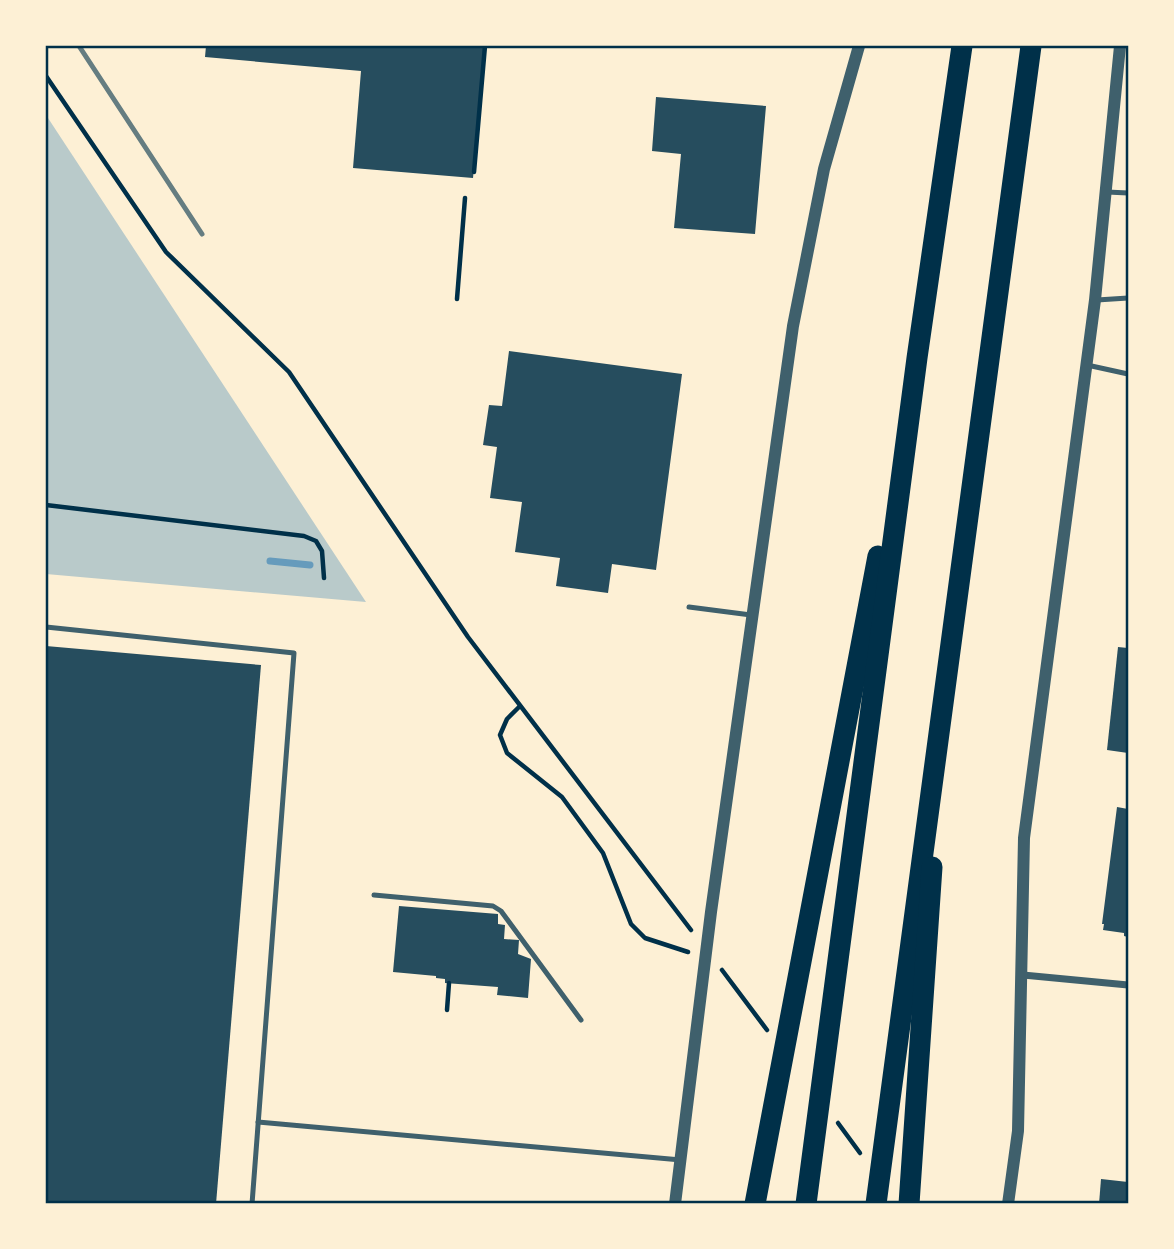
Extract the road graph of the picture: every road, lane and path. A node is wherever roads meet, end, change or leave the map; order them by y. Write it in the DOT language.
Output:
graph roads {
  1 [pos="485,46"];
  2 [pos="859,46"];
  3 [pos="962,46"];
  4 [pos="1031,46"];
  5 [pos="1120,46"];
  6 [pos="46,76"];
  7 [pos="474,172"];
  8 [pos="1107,192"];
  9 [pos="1129,193"];
  10 [pos="465,198"];
  11 [pos="1129,298"];
  12 [pos="457,299"];
  13 [pos="1095,300"];
  14 [pos="917,358"];
  15 [pos="1087,365"];
  16 [pos="1129,374"];
  17 [pos="46,505"];
  18 [pos="324,578"];
  19 [pos="689,607"];
  20 [pos="754,615"];
  21 [pos="46,627"];
  22 [pos="946,677"];
  23 [pos="519,707"];
  24 [pos="538,733"];
  25 [pos="374,895"];
  26 [pos="704,961"];
  27 [pos="1023,975"];
  28 [pos="449,983"];
  29 [pos="1129,985"];
  30 [pos="446,1010"];
  31 [pos="581,1020"];
  32 [pos="258,1122"];
  33 [pos="681,1160"];
  34 [pos="252,1203"];
  35 [pos="675,1203"];
  36 [pos="755,1203"];
  37 [pos="806,1203"];
  38 [pos="876,1203"];
  39 [pos="909,1203"];
  40 [pos="1008,1203"];
  1 -- 7 [label="path"];
  2 -- 20 [label="street"];
  3 -- 14 [label="highway"];
  4 -- 22 [label="highway"];
  5 -- 8 [label="street"];
  6 -- 23 [label="path"];
  8 -- 9 [label="lane"];
  8 -- 13 [label="street"];
  10 -- 12 [label="path"];
  11 -- 13 [label="lane"];
  13 -- 15 [label="street"];
  14 -- 36 [label="highway"];
  14 -- 37 [label="highway"];
  15 -- 16 [label="lane"];
  15 -- 27 [label="street"];
  17 -- 18 [label="path"];
  19 -- 20 [label="lane"];
  20 -- 26 [label="street"];
  21 -- 32 [label="lane"];
  22 -- 38 [label="highway"];
  22 -- 39 [label="highway"];
  23 -- 24 [label="path"];
  23 -- 26 [label="path"];
  25 -- 31 [label="lane"];
  26 -- 33 [label="street"];
  27 -- 29 [label="street"];
  27 -- 40 [label="street"];
  28 -- 30 [label="path"];
  32 -- 33 [label="lane"];
  32 -- 34 [label="lane"];
  33 -- 35 [label="street"];
}
